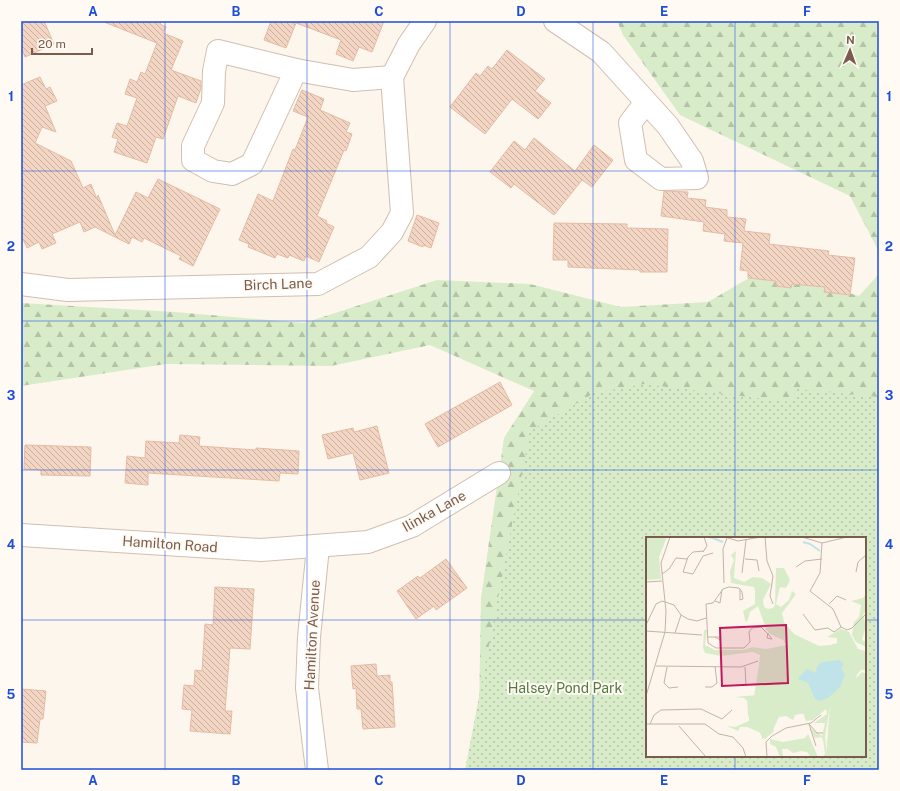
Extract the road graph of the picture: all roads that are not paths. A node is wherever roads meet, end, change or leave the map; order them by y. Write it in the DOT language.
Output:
graph roads {
  1 [pos="425,21"];
  2 [pos="555,21"];
  3 [pos="296,70"];
  4 [pos="392,77"];
  5 [pos="646,102"];
  6 [pos="21,284"];
  7 [pos="499,473"];
  8 [pos="21,535"];
  9 [pos="318,547"];
  10 [pos="317,770"];
  1 -- 4 [label="street"];
  2 -- 5 [label="street"];
  3 -- 3 [label="street"];
  3 -- 4 [label="street"];
  4 -- 6 [label="street, Birch Lane"];
  7 -- 9 [label="street, Ilinka Lane"];
  8 -- 9 [label="street, Hamilton Road"];
  9 -- 10 [label="street, Hamilton Avenue"];
}
